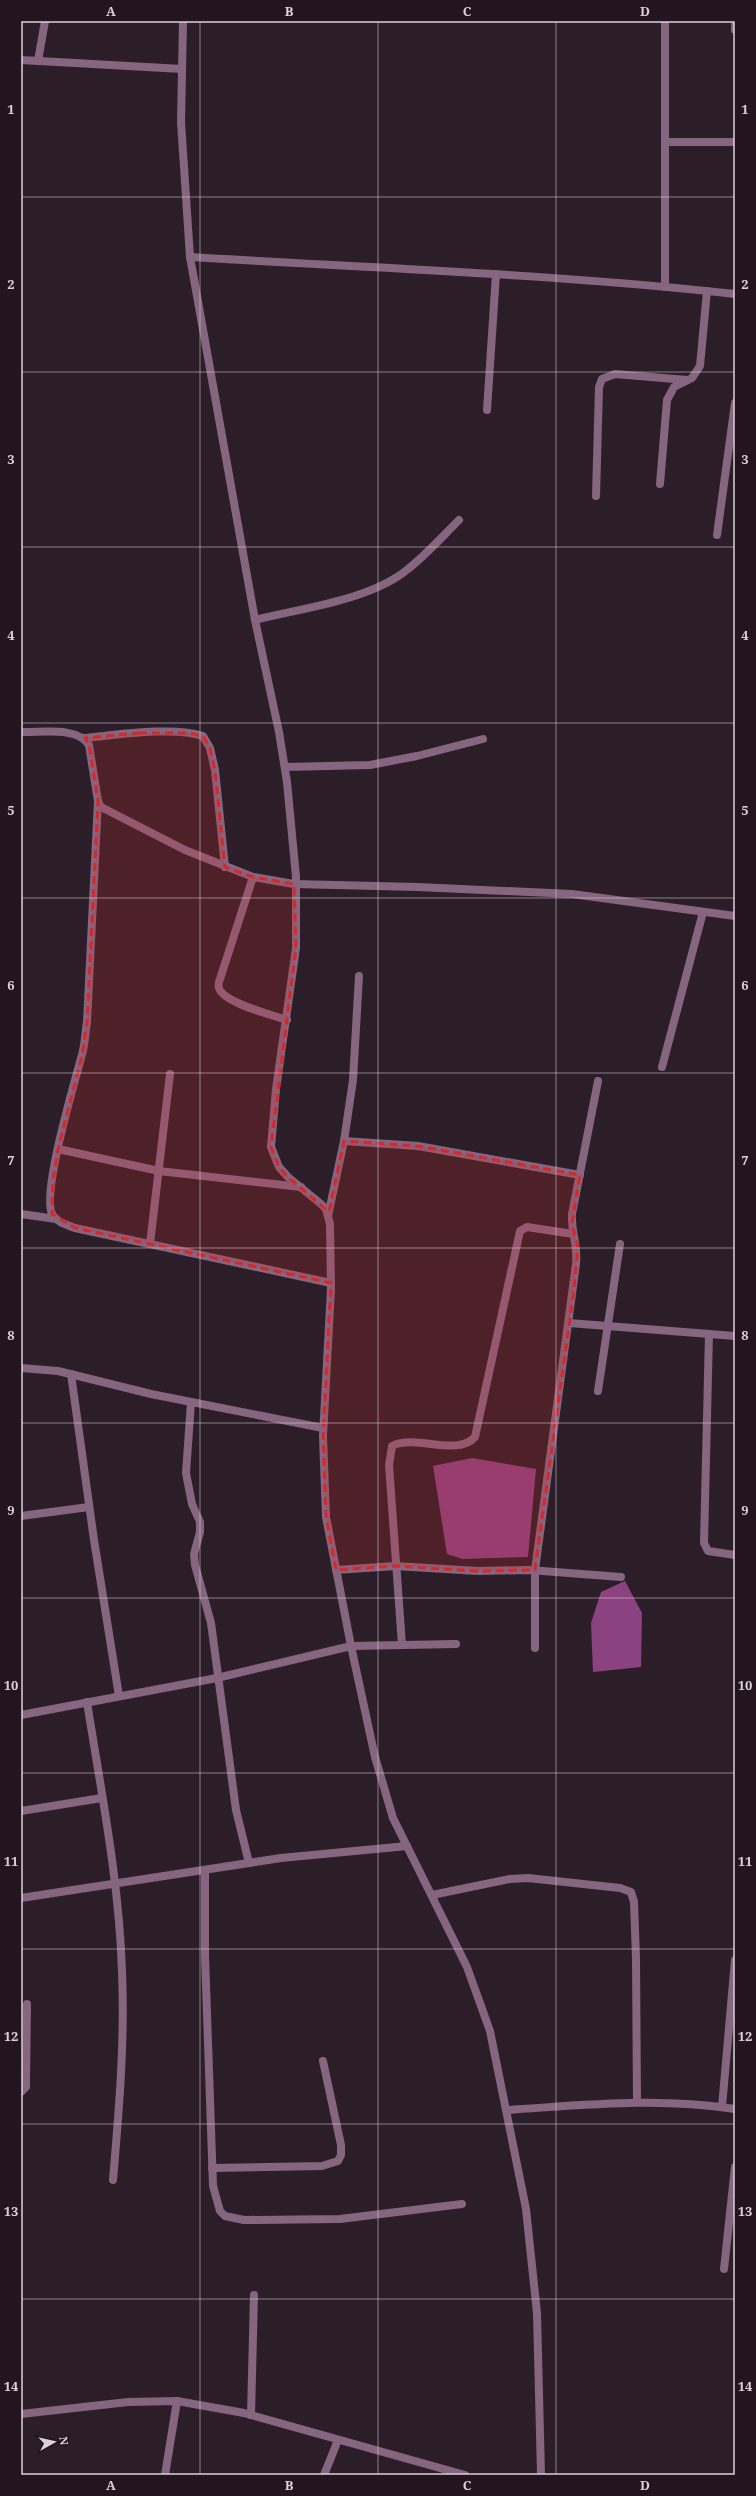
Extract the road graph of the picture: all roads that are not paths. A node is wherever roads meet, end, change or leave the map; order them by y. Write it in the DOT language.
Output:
graph roads {
  1 [pos="45,21"];
  2 [pos="183,21"];
  3 [pos="665,21"];
  4 [pos="735,21"];
  5 [pos="735,30"];
  6 [pos="21,60"];
  7 [pos="38,61"];
  8 [pos="182,69"];
  9 [pos="665,142"];
  10 [pos="735,142"];
  11 [pos="190,257"];
  12 [pos="496,274"];
  13 [pos="665,286"];
  14 [pos="707,291"];
  15 [pos="735,294"];
  16 [pos="688,380"];
  17 [pos="735,403"];
  18 [pos="487,410"];
  19 [pos="733,436"];
  20 [pos="660,484"];
  21 [pos="596,496"];
  22 [pos="459,520"];
  23 [pos="717,535"];
  24 [pos="255,620"];
  25 [pos="21,732"];
  26 [pos="85,738"];
  27 [pos="483,739"];
  28 [pos="285,767"];
  29 [pos="98,801"];
  30 [pos="225,867"];
  31 [pos="253,877"];
  32 [pos="294,884"];
  33 [pos="702,912"];
  34 [pos="735,916"];
  35 [pos="359,976"];
  36 [pos="287,1020"];
  37 [pos="662,1067"];
  38 [pos="170,1074"];
  39 [pos="598,1081"];
  40 [pos="344,1141"];
  41 [pos="58,1149"];
  42 [pos="159,1171"];
  43 [pos="580,1175"];
  44 [pos="301,1187"];
  45 [pos="21,1214"];
  46 [pos="328,1216"];
  47 [pos="56,1219"];
  48 [pos="573,1234"];
  49 [pos="150,1244"];
  50 [pos="620,1244"];
  51 [pos="331,1283"];
  52 [pos="569,1323"];
  53 [pos="608,1327"];
  54 [pos="709,1334"];
  55 [pos="735,1336"];
  56 [pos="21,1368"];
  57 [pos="71,1374"];
  58 [pos="598,1391"];
  59 [pos="191,1402"];
  60 [pos="323,1428"];
  61 [pos="89,1507"];
  62 [pos="21,1516"];
  63 [pos="735,1555"];
  64 [pos="395,1566"];
  65 [pos="336,1570"];
  66 [pos="535,1570"];
  67 [pos="621,1578"];
  68 [pos="456,1644"];
  69 [pos="402,1645"];
  70 [pos="350,1646"];
  71 [pos="535,1648"];
  72 [pos="217,1678"];
  73 [pos="119,1696"];
  74 [pos="86,1702"];
  75 [pos="21,1715"];
  76 [pos="102,1798"];
  77 [pos="21,1811"];
  78 [pos="407,1846"];
  79 [pos="249,1863"];
  80 [pos="205,1871"];
  81 [pos="115,1885"];
  82 [pos="432,1895"];
  83 [pos="21,1898"];
  84 [pos="735,1960"];
  85 [pos="27,2004"];
  86 [pos="323,2060"];
  87 [pos="21,2092"];
  88 [pos="637,2101"];
  89 [pos="722,2107"];
  90 [pos="735,2109"];
  91 [pos="507,2110"];
  92 [pos="735,2167"];
  93 [pos="212,2168"];
  94 [pos="113,2180"];
  95 [pos="462,2204"];
  96 [pos="724,2269"];
  97 [pos="254,2295"];
  98 [pos="177,2401"];
  99 [pos="21,2414"];
  100 [pos="251,2415"];
  101 [pos="338,2440"];
  102 [pos="165,2475"];
  103 [pos="324,2475"];
  104 [pos="465,2475"];
  105 [pos="541,2475"];
  1 -- 7 [label="street"];
  2 -- 8 [label="street"];
  3 -- 9 [label="street"];
  4 -- 5 [label="street"];
  6 -- 7 [label="street"];
  7 -- 8 [label="street"];
  8 -- 11 [label="street"];
  9 -- 10 [label="street"];
  9 -- 13 [label="street"];
  11 -- 12 [label="street"];
  11 -- 24 [label="street"];
  12 -- 13 [label="street"];
  12 -- 18 [label="street"];
  13 -- 14 [label="street"];
  14 -- 15 [label="street"];
  14 -- 16 [label="street"];
  16 -- 20 [label="street"];
  16 -- 21 [label="street"];
  17 -- 19 [label="street"];
  19 -- 23 [label="street"];
  22 -- 24 [label="street"];
  24 -- 28 [label="street"];
  25 -- 26 [label="street"];
  26 -- 29 [label="street"];
  26 -- 30 [label="street"];
  27 -- 28 [label="street"];
  28 -- 32 [label="street"];
  29 -- 30 [label="street"];
  29 -- 41 [label="street"];
  30 -- 31 [label="street"];
  31 -- 32 [label="street"];
  31 -- 36 [label="street"];
  32 -- 33 [label="street"];
  32 -- 36 [label="street"];
  33 -- 34 [label="street"];
  33 -- 37 [label="street"];
  35 -- 40 [label="street"];
  36 -- 44 [label="street"];
  38 -- 42 [label="street"];
  39 -- 43 [label="street"];
  40 -- 43 [label="street"];
  40 -- 46 [label="street"];
  41 -- 42 [label="street"];
  41 -- 47 [label="street"];
  42 -- 44 [label="street"];
  42 -- 49 [label="street"];
  43 -- 48 [label="street"];
  44 -- 46 [label="street"];
  45 -- 47 [label="street"];
  46 -- 51 [label="street"];
  47 -- 49 [label="street"];
  48 -- 52 [label="street"];
  48 -- 64 [label="street"];
  49 -- 51 [label="street"];
  50 -- 53 [label="street"];
  51 -- 60 [label="street"];
  52 -- 53 [label="street"];
  52 -- 66 [label="street"];
  53 -- 54 [label="street"];
  53 -- 58 [label="street"];
  54 -- 55 [label="street"];
  54 -- 63 [label="street"];
  56 -- 57 [label="street"];
  57 -- 59 [label="street"];
  57 -- 61 [label="street"];
  59 -- 60 [label="street"];
  59 -- 72 [label="street"];
  60 -- 65 [label="street"];
  61 -- 62 [label="street"];
  61 -- 73 [label="street"];
  64 -- 65 [label="street"];
  64 -- 66 [label="street"];
  64 -- 69 [label="street"];
  65 -- 70 [label="street"];
  66 -- 67 [label="street"];
  66 -- 71 [label="street"];
  68 -- 69 [label="street"];
  69 -- 70 [label="street"];
  70 -- 72 [label="street"];
  70 -- 78 [label="street"];
  72 -- 73 [label="street"];
  72 -- 79 [label="street"];
  73 -- 74 [label="street"];
  74 -- 75 [label="street"];
  74 -- 76 [label="street"];
  76 -- 77 [label="street"];
  76 -- 81 [label="street"];
  78 -- 79 [label="street"];
  78 -- 82 [label="street"];
  79 -- 80 [label="street"];
  80 -- 81 [label="street"];
  80 -- 93 [label="street"];
  81 -- 83 [label="street"];
  81 -- 94 [label="street"];
  82 -- 88 [label="street"];
  82 -- 91 [label="street"];
  84 -- 89 [label="street"];
  85 -- 87 [label="street"];
  86 -- 93 [label="street"];
  88 -- 89 [label="street"];
  88 -- 91 [label="street"];
  89 -- 90 [label="street"];
  91 -- 105 [label="street"];
  92 -- 96 [label="street"];
  93 -- 95 [label="street"];
  97 -- 100 [label="street"];
  98 -- 99 [label="street"];
  98 -- 100 [label="street"];
  98 -- 102 [label="street"];
  100 -- 101 [label="street"];
  101 -- 103 [label="street"];
  101 -- 104 [label="street"];
}
